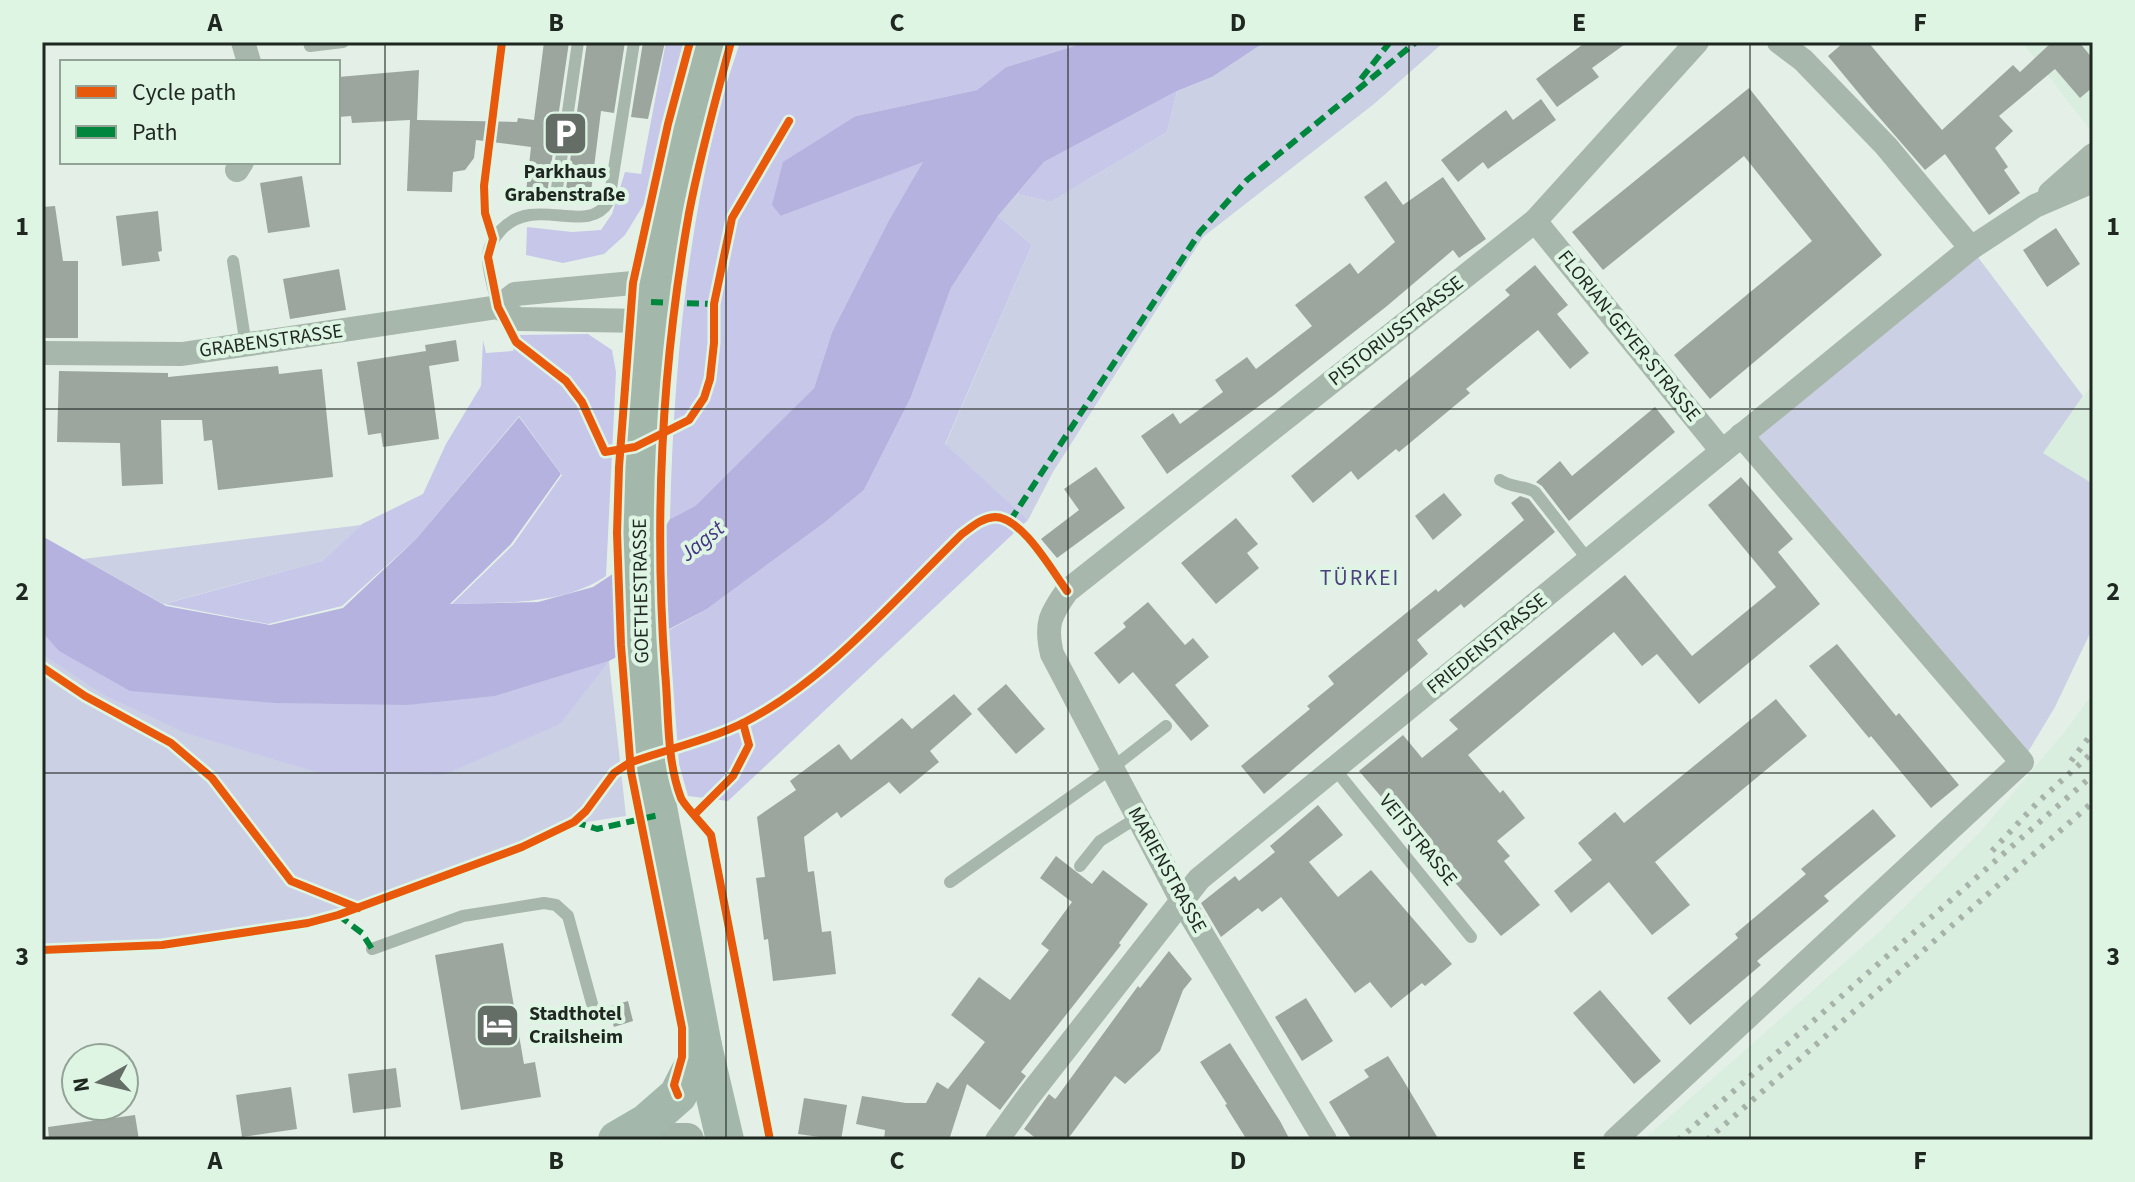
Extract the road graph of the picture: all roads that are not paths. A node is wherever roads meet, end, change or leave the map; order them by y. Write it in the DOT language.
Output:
graph roads {
  1 [pos="309,42"];
  2 [pos="343,42"];
  3 [pos="578,42"];
  4 [pos="634,42"];
  5 [pos="710,42"];
  6 [pos="1697,42"];
  7 [pos="1779,42"];
  8 [pos="2093,155"];
  9 [pos="2092,183"];
  10 [pos="557,188"];
  11 [pos="2035,206"];
  12 [pos="1535,221"];
  13 [pos="1971,248"];
  14 [pos="233,261"];
  15 [pos="653,284"];
  16 [pos="498,307"];
  17 [pos="649,321"];
  18 [pos="246,346"];
  19 [pos="42,353"];
  20 [pos="1732,443"];
  21 [pos="1500,480"];
  22 [pos="1589,561"];
  23 [pos="1067,591"];
  24 [pos="1166,726"];
  25 [pos="1112,768"];
  26 [pos="1334,768"];
  27 [pos="1138,817"];
  28 [pos="1080,866"];
  29 [pos="950,882"];
  30 [pos="1181,899"];
  31 [pos="1471,937"];
  32 [pos="372,949"];
  33 [pos="594,1011"];
  34 [pos="703,1046"];
  35 [pos="617,1140"];
  36 [pos="676,1140"];
  37 [pos="687,1140"];
  38 [pos="725,1140"];
  39 [pos="997,1140"];
  40 [pos="1325,1140"];
  41 [pos="1615,1140"];
  1 -- 2 [label="lane"];
  3 -- 10 [label="lane"];
  4 -- 16 [label="lane"];
  5 -- 15 [label="main road, GOETHESTRASSE"];
  6 -- 12 [label="street, PISTORIUSSTRASSE"];
  7 -- 13 [label="street"];
  8 -- 11 [label="street, FRIEDENSTRASSE"];
  9 -- 11 [label="street, FRIEDENSTRASSE"];
  11 -- 13 [label="street, FRIEDENSTRASSE"];
  12 -- 20 [label="street, FLORIAN-GEYER-STRASSE"];
  12 -- 23 [label="street, PISTORIUSSTRASSE"];
  13 -- 20 [label="street, FRIEDENSTRASSE"];
  14 -- 18 [label="lane"];
  15 -- 16 [label="street, GRABENSTRASSE"];
  15 -- 17 [label="main road, GOETHESTRASSE"];
  16 -- 17 [label="street, GRABENSTRASSE"];
  16 -- 18 [label="street, GRABENSTRASSE"];
  17 -- 34 [label="main road, GOETHESTRASSE"];
  18 -- 19 [label="street, GRABENSTRASSE"];
  20 -- 22 [label="street, FRIEDENSTRASSE"];
  20 -- 41 [label="street, FLORIAN-GEYER-STRASSE"];
  21 -- 22 [label="lane"];
  22 -- 26 [label="street, FRIEDENSTRASSE"];
  23 -- 25 [label="street, MARIENSTRASSE"];
  24 -- 25 [label="lane"];
  25 -- 27 [label="street, MARIENSTRASSE"];
  25 -- 29 [label="lane"];
  26 -- 30 [label="street, FRIEDENSTRASSE"];
  26 -- 31 [label="lane, VEITSTRASSE"];
  27 -- 28 [label="lane"];
  27 -- 30 [label="street, MARIENSTRASSE"];
  30 -- 39 [label="street, FRIEDENSTRASSE"];
  30 -- 40 [label="street, MARIENSTRASSE"];
  32 -- 33 [label="lane"];
  34 -- 35 [label="main road"];
  34 -- 38 [label="main road, GOETHESTRASSE"];
  36 -- 37 [label="main road"];
}
